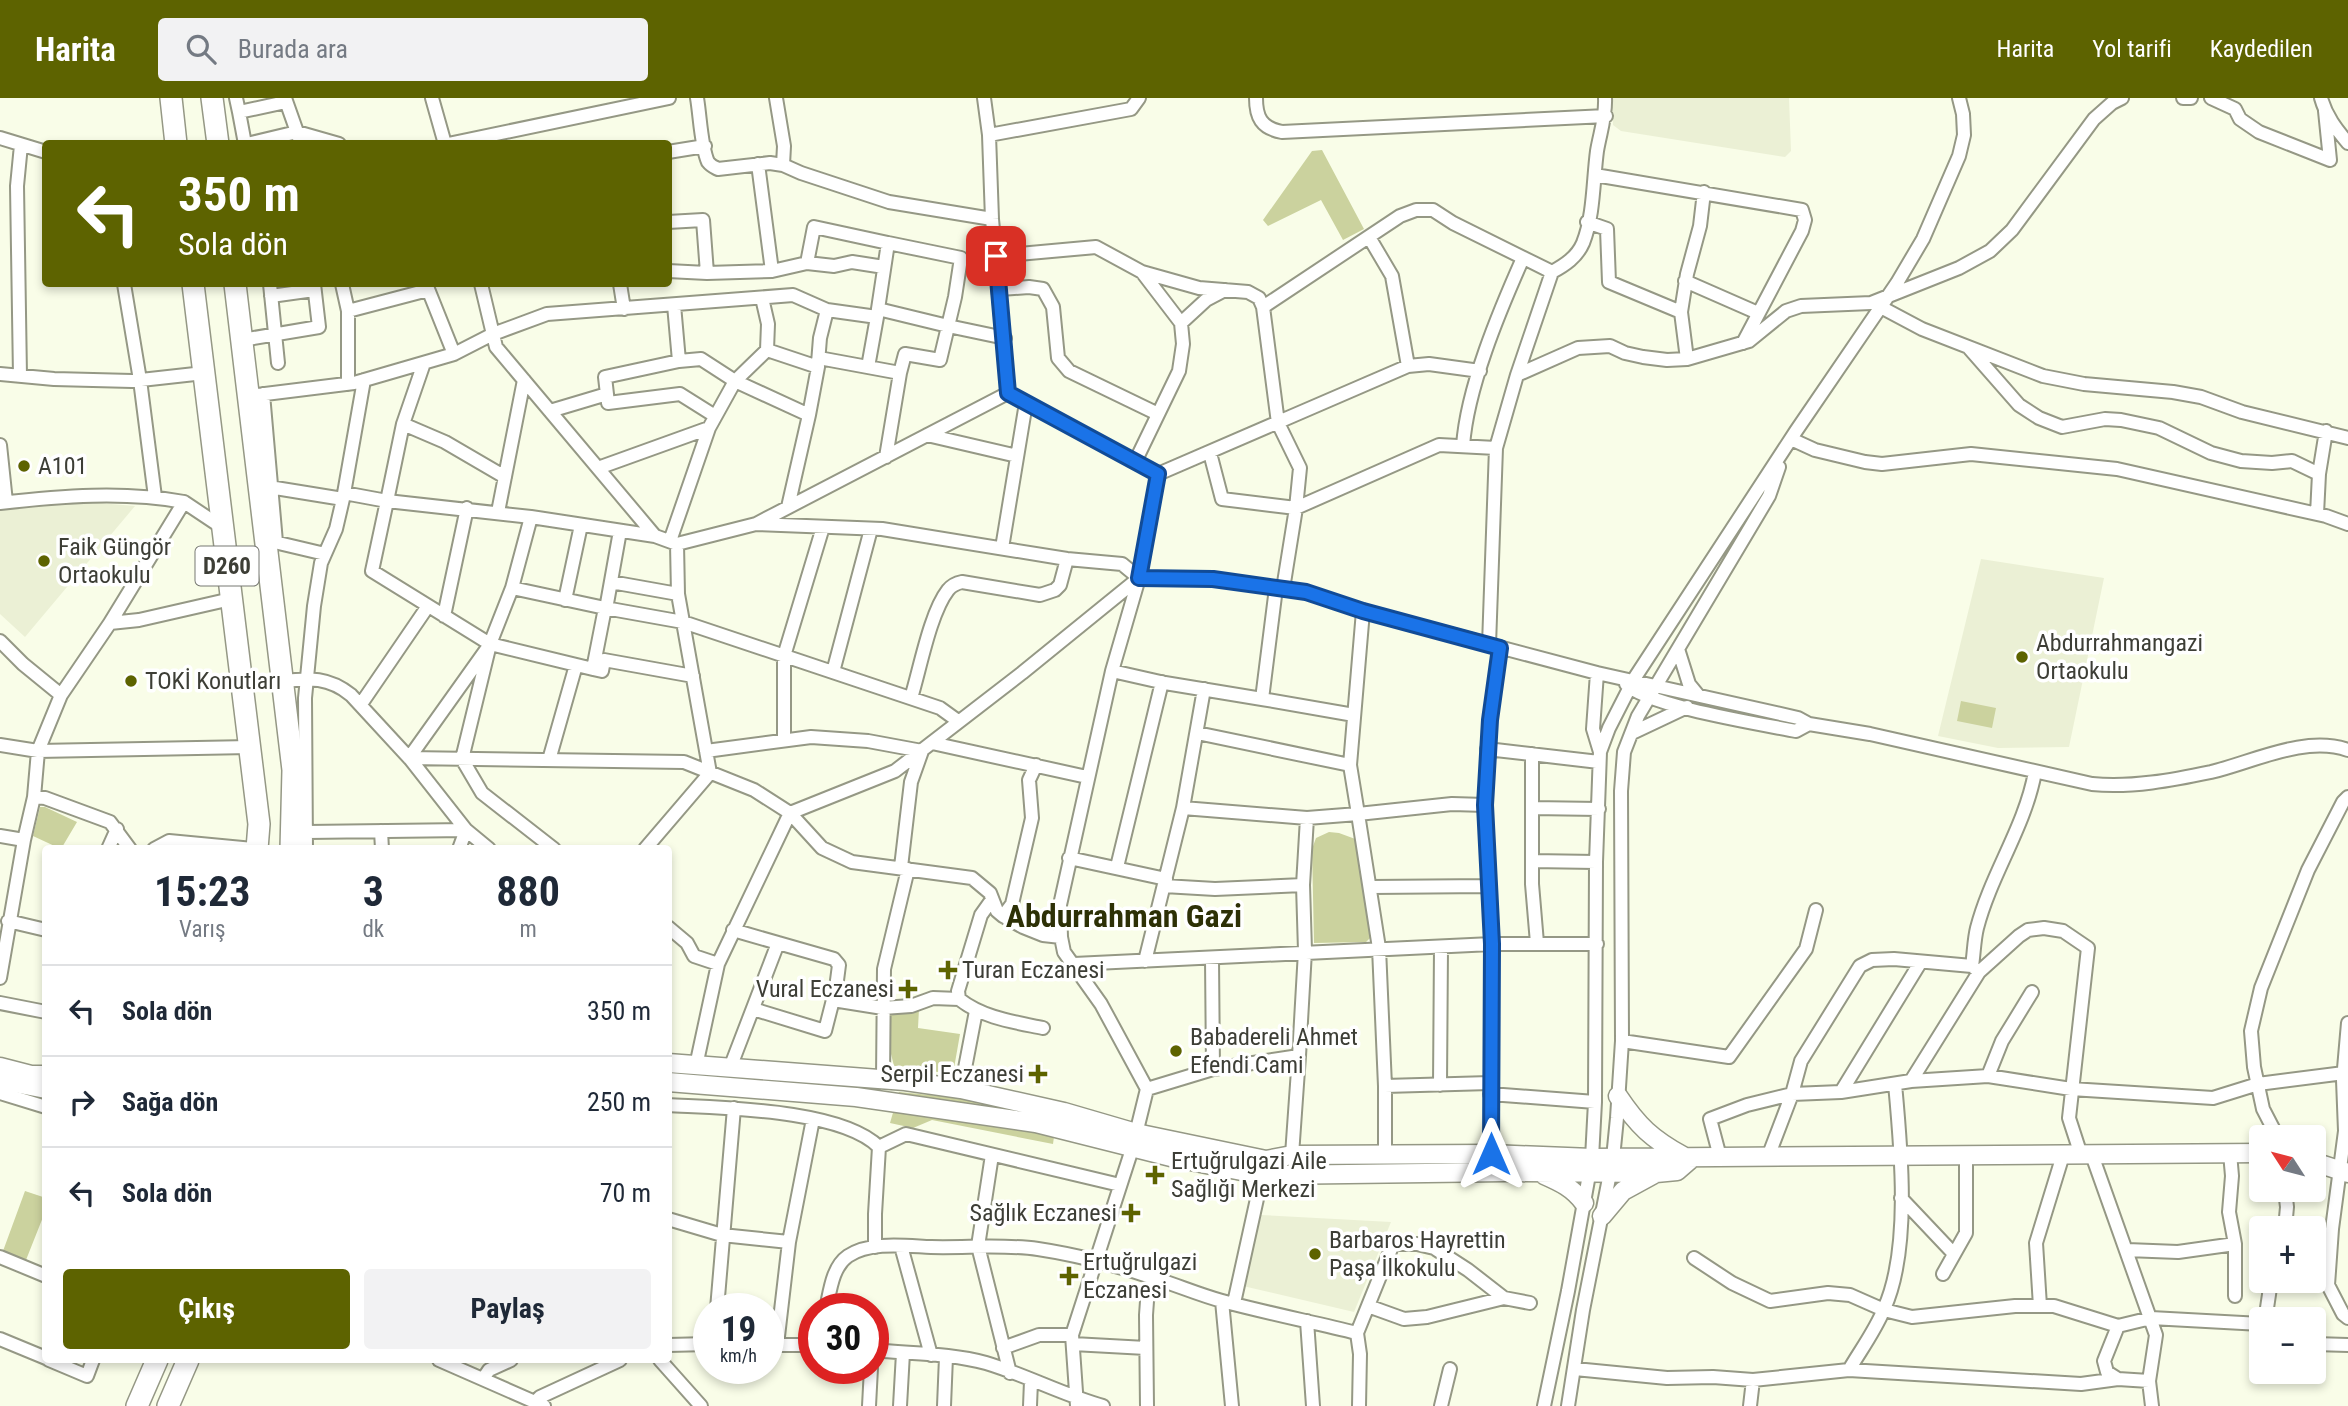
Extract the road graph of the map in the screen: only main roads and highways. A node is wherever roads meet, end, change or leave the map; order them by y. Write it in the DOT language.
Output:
graph roads {
  1 [pos="171,98"];
  2 [pos="212,98"];
  3 [pos="176,140"];
  4 [pos="217,140"];
  5 [pos="193,287"];
  6 [pos="235,287"];
  7 [pos="256,845"];
  8 [pos="291,845"];
  9 [pos="156,1363"];
  10 [pos="187,1363"];
  11 [pos="137,1406"];
  12 [pos="168,1406"];
  1 -- 3 [label="highway"];
  2 -- 4 [label="highway"];
  5 -- 7 [label="highway, D260"];
  6 -- 8 [label="highway, D260"];
  9 -- 11 [label="highway"];
  10 -- 12 [label="highway"];
}
